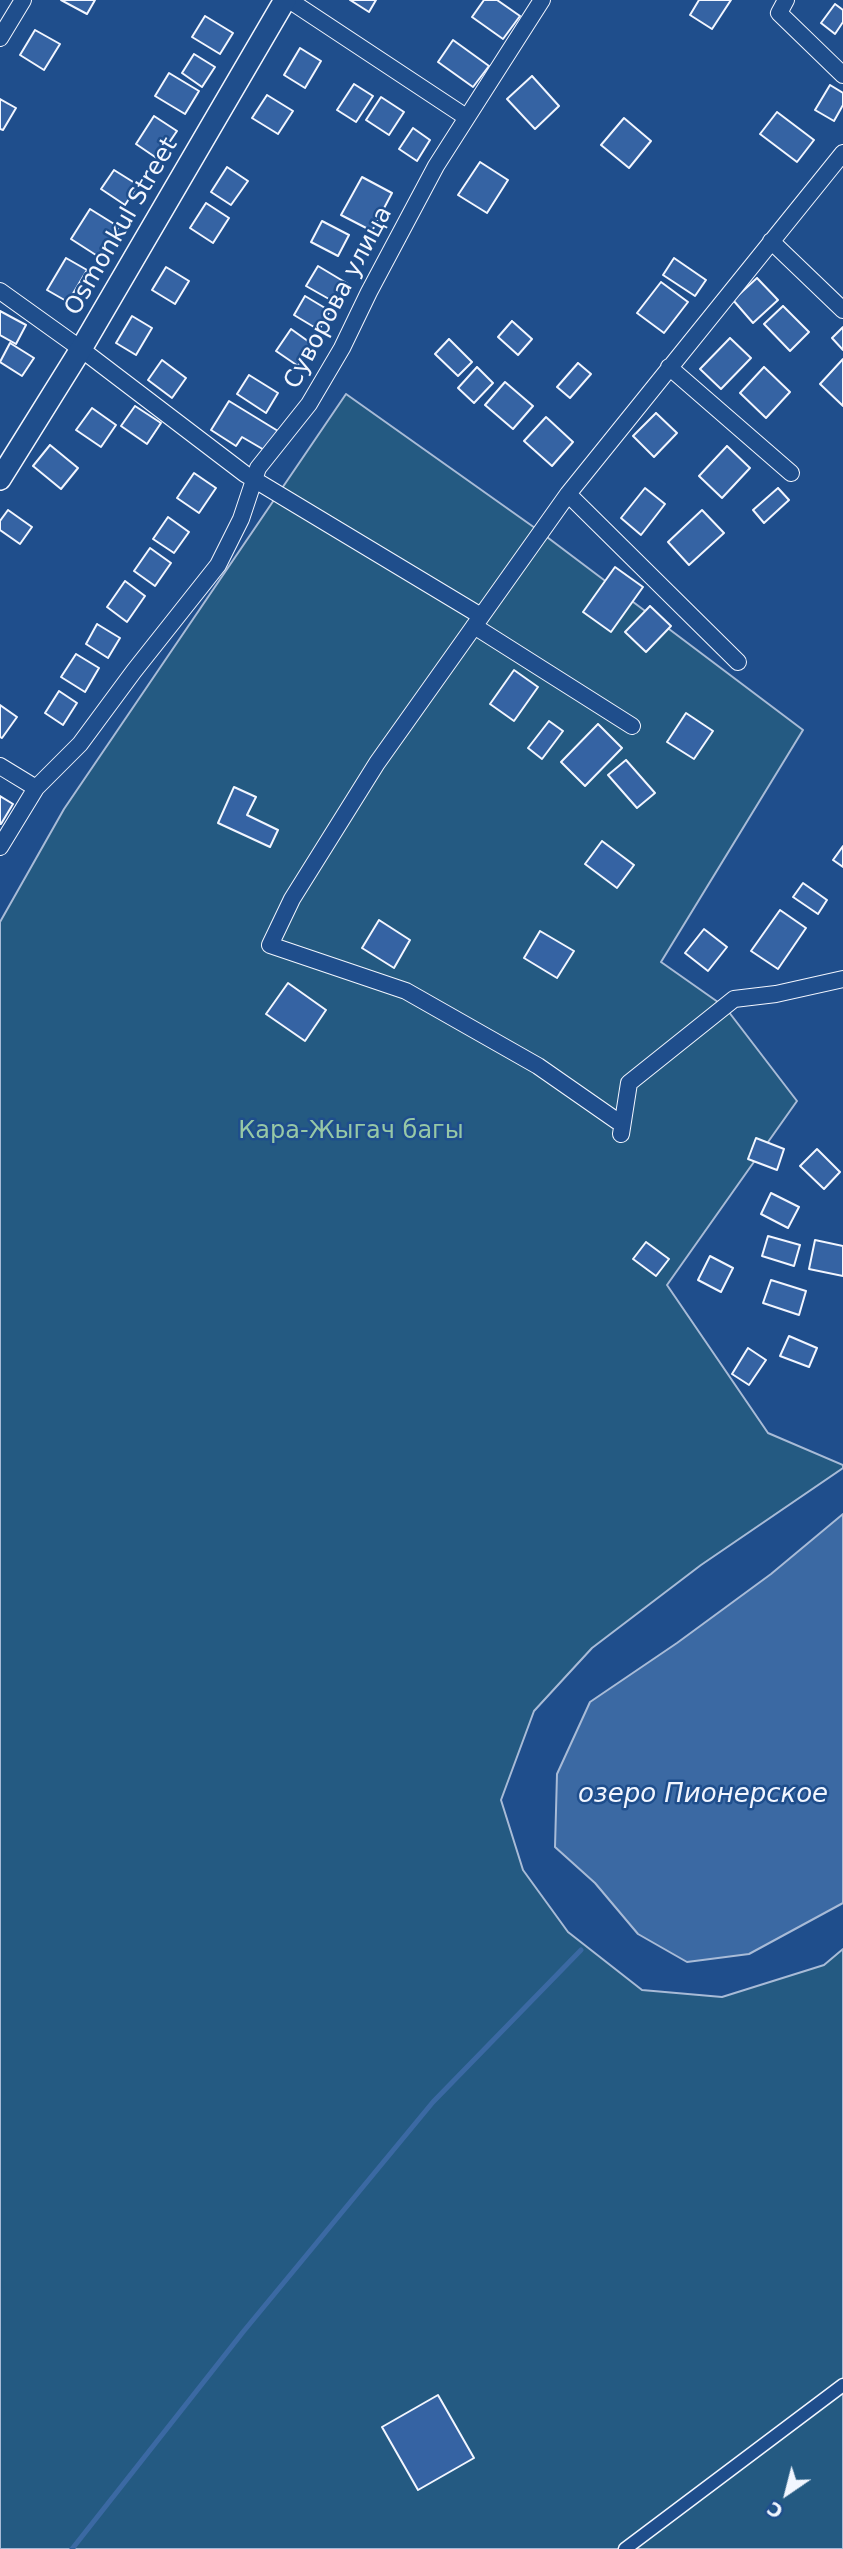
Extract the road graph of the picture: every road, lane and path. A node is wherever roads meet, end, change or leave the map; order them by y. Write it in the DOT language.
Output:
graph roads {
  1 [pos="23,0"];
  2 [pos="287,0"];
  3 [pos="542,0"];
  4 [pos="786,0"];
  5 [pos="0,38"];
  6 [pos="843,75"];
  7 [pos="466,117"];
  8 [pos="843,152"];
  9 [pos="771,242"];
  10 [pos="0,292"];
  11 [pos="843,310"];
  12 [pos="82,349"];
  13 [pos="669,367"];
  14 [pos="791,473"];
  15 [pos="254,478"];
  16 [pos="0,479"];
  17 [pos="568,494"];
  18 [pos="478,621"];
  19 [pos="738,662"];
  20 [pos="632,726"];
  21 [pos="0,766"];
  22 [pos="36,788"];
  23 [pos="0,848"];
  24 [pos="843,979"];
  25 [pos="843,2385"];
  26 [pos="625,2549"];
  1 -- 5 [label="street"];
  2 -- 7 [label="street"];
  2 -- 12 [label="street, Osmonkul Street"];
  3 -- 7 [label="street, Суворова улица"];
  4 -- 6 [label="street"];
  7 -- 15 [label="street, Суворова улица"];
  8 -- 9 [label="street"];
  9 -- 11 [label="street"];
  9 -- 13 [label="street"];
  10 -- 12 [label="street"];
  12 -- 15 [label="street"];
  12 -- 16 [label="street, Osmonkul Street"];
  13 -- 14 [label="street"];
  13 -- 17 [label="street"];
  15 -- 18 [label="street"];
  15 -- 22 [label="street, Суворова улица"];
  17 -- 18 [label="street"];
  17 -- 19 [label="street"];
  18 -- 20 [label="street"];
  18 -- 24 [label="street"];
  21 -- 22 [label="street"];
  22 -- 23 [label="street, Суворова улица"];
  25 -- 26 [label="street"];
}
